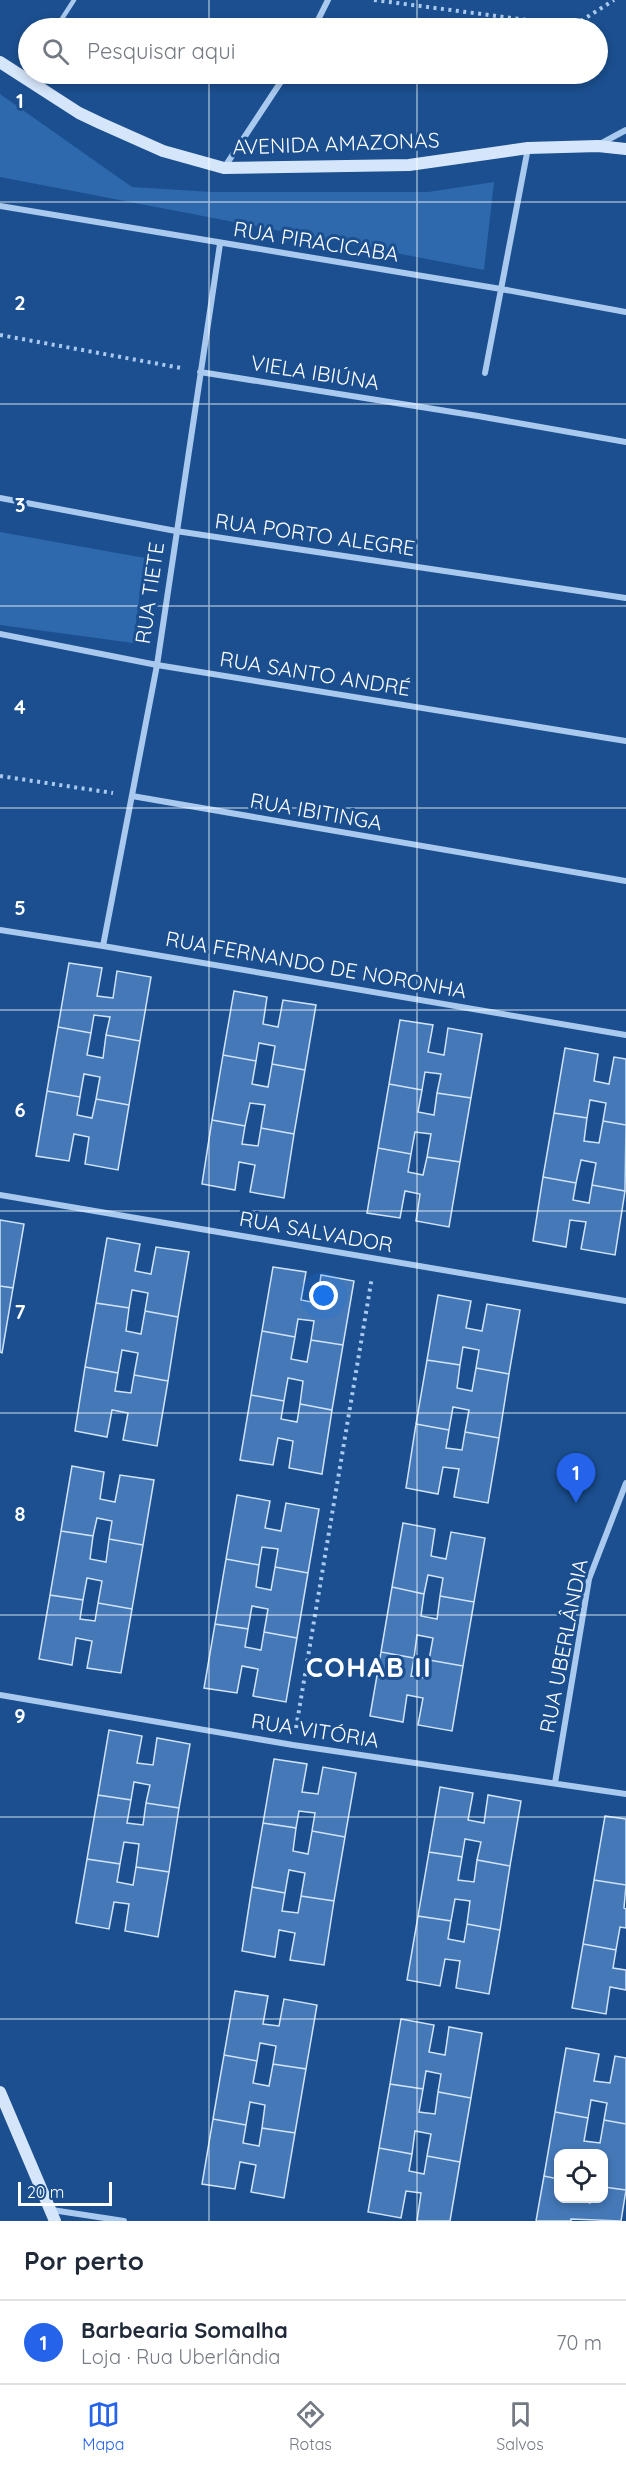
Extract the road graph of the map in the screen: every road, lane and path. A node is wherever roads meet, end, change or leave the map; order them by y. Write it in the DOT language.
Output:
graph roads {
  1 [pos="74,0"];
  2 [pos="328,0"];
  3 [pos="374,0"];
  4 [pos="614,0"];
  5 [pos="62,18"];
  6 [pos="319,18"];
  7 [pos="512,18"];
  8 [pos="586,18"];
  9 [pos="0,62"];
  10 [pos="18,71"];
  11 [pos="39,84"];
  12 [pos="279,84"];
  13 [pos="626,130"];
  14 [pos="598,146"];
  15 [pos="528,148"];
  16 [pos="626,149"];
  17 [pos="224,168"];
  18 [pos="0,207"];
  19 [pos="220,244"];
  20 [pos="501,289"];
  21 [pos="626,312"];
  22 [pos="0,335"];
  23 [pos="200,372"];
  24 [pos="485,373"];
  25 [pos="626,442"];
  26 [pos="0,498"];
  27 [pos="176,531"];
  28 [pos="626,598"];
  29 [pos="0,634"];
  30 [pos="157,665"];
  31 [pos="626,741"];
  32 [pos="0,776"];
  33 [pos="132,796"];
  34 [pos="626,881"];
  35 [pos="0,930"];
  36 [pos="103,946"];
  37 [pos="626,1035"];
  38 [pos="0,1195"];
  39 [pos="375,1258"];
  40 [pos="626,1301"];
  41 [pos="626,1483"];
  42 [pos="0,1695"];
  43 [pos="293,1744"];
  44 [pos="555,1783"];
  45 [pos="626,1794"];
  46 [pos="0,2092"];
  47 [pos="53,2216"];
  48 [pos="124,2221"];
  1 -- 5 [label="lane"];
  2 -- 6 [label="street"];
  3 -- 7 [label="path"];
  4 -- 8 [label="path"];
  9 -- 10 [label="street, AVENIDA AMAZONAS"];
  11 -- 17 [label="street, AVENIDA AMAZONAS"];
  12 -- 17 [label="street"];
  13 -- 14 [label="street"];
  14 -- 15 [label="street, AVENIDA AMAZONAS"];
  14 -- 16 [label="street, AVENIDA AMAZONAS"];
  15 -- 17 [label="street, AVENIDA AMAZONAS"];
  15 -- 20 [label="street"];
  18 -- 19 [label="street, RUA PIRACICABA"];
  19 -- 20 [label="street, RUA PIRACICABA"];
  19 -- 23 [label="street, RUA TIETE"];
  20 -- 21 [label="street, RUA PIRACICABA"];
  20 -- 24 [label="street"];
  22 -- 23 [label="path"];
  23 -- 25 [label="street, VIELA IBIÚNA"];
  23 -- 27 [label="street, RUA TIETE"];
  26 -- 27 [label="street, RUA PORTO ALEGRE"];
  27 -- 28 [label="street, RUA PORTO ALEGRE"];
  27 -- 30 [label="street, RUA TIETE"];
  29 -- 30 [label="street, RUA SANTO ANDRÉ"];
  30 -- 31 [label="street, RUA SANTO ANDRÉ"];
  30 -- 33 [label="street, RUA TIETE"];
  32 -- 33 [label="path"];
  33 -- 34 [label="street, RUA IBITINGA"];
  33 -- 36 [label="street, RUA TIETE"];
  35 -- 36 [label="street, RUA FERNANDO DE NORONHA"];
  36 -- 37 [label="street, RUA FERNANDO DE NORONHA"];
  38 -- 39 [label="street, RUA SALVADOR"];
  39 -- 40 [label="street, RUA SALVADOR"];
  39 -- 43 [label="path"];
  41 -- 44 [label="street, RUA UBERLÂNDIA"];
  42 -- 43 [label="street, RUA VITÓRIA"];
  43 -- 44 [label="street, RUA VITÓRIA"];
  44 -- 45 [label="street, RUA VITÓRIA"];
  46 -- 47 [label="street"];
  47 -- 48 [label="street"];
}
